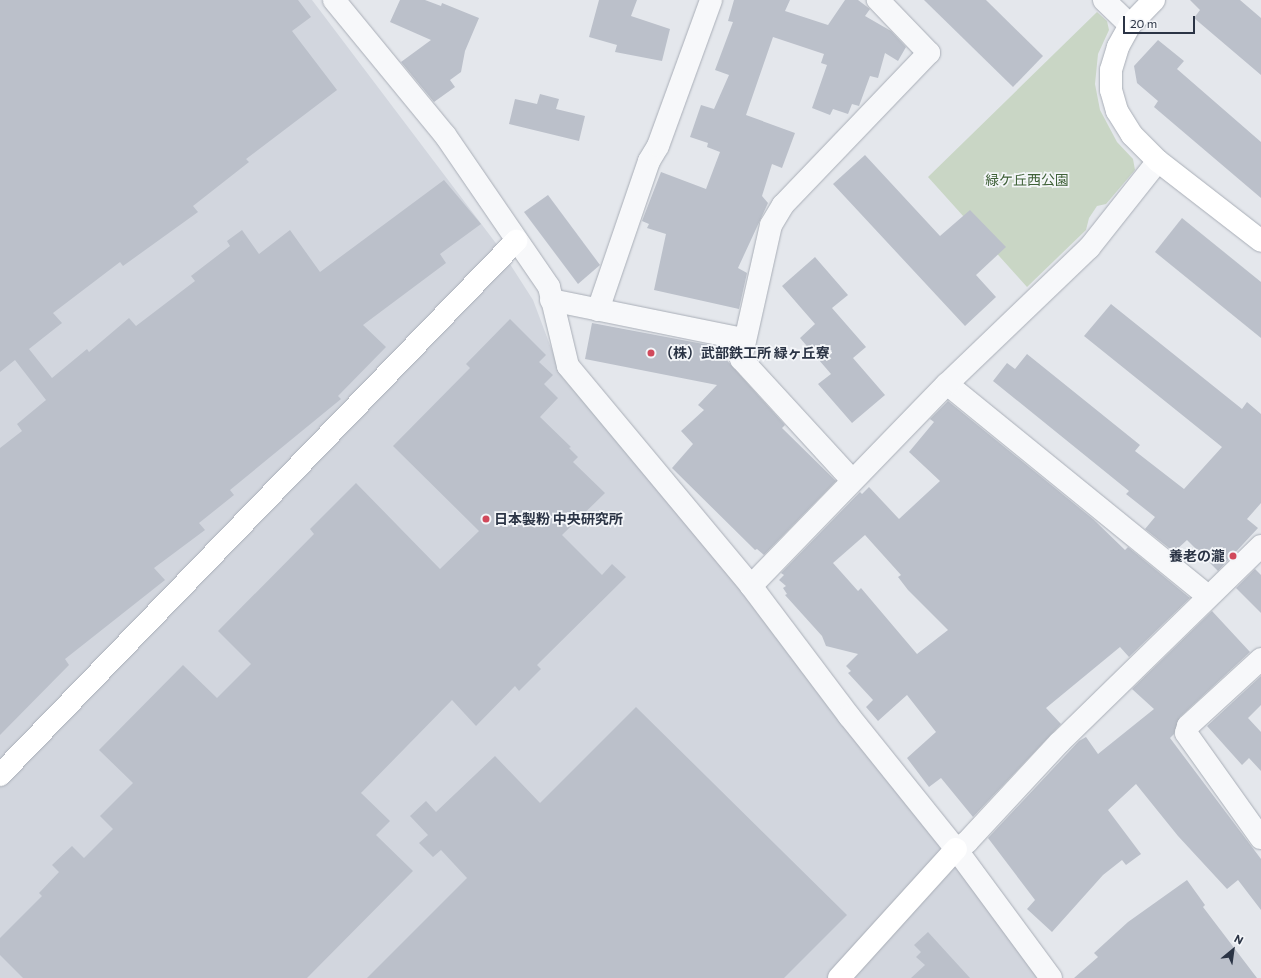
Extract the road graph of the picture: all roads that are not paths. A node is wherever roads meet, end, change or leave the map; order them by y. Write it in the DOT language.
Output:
graph roads {
  1 [pos="334,0"];
  2 [pos="711,0"];
  3 [pos="878,0"];
  4 [pos="1104,0"];
  5 [pos="1154,0"];
  6 [pos="1130,25"];
  7 [pos="1158,161"];
  8 [pos="516,241"];
  9 [pos="1261,241"];
  10 [pos="551,300"];
  11 [pos="598,310"];
  12 [pos="744,339"];
  13 [pos="947,384"];
  14 [pos="852,480"];
  15 [pos="1261,546"];
  16 [pos="751,586"];
  17 [pos="1208,596"];
  18 [pos="1261,659"];
  19 [pos="0,775"];
  20 [pos="1261,838"];
  21 [pos="956,850"];
  22 [pos="839,978"];
  23 [pos="1051,978"];
  1 -- 8 [label="street"];
  2 -- 11 [label="street"];
  3 -- 12 [label="street"];
  4 -- 6 [label="street"];
  5 -- 6 [label="street"];
  6 -- 7 [label="street"];
  7 -- 9 [label="street"];
  7 -- 13 [label="street"];
  8 -- 10 [label="street"];
  8 -- 19 [label="street"];
  10 -- 11 [label="street"];
  10 -- 16 [label="street"];
  11 -- 12 [label="street"];
  12 -- 14 [label="street"];
  13 -- 14 [label="street"];
  13 -- 17 [label="street"];
  14 -- 16 [label="street"];
  15 -- 17 [label="street"];
  16 -- 21 [label="street"];
  17 -- 21 [label="street"];
  18 -- 20 [label="street"];
  21 -- 22 [label="street"];
  21 -- 23 [label="street"];
}
